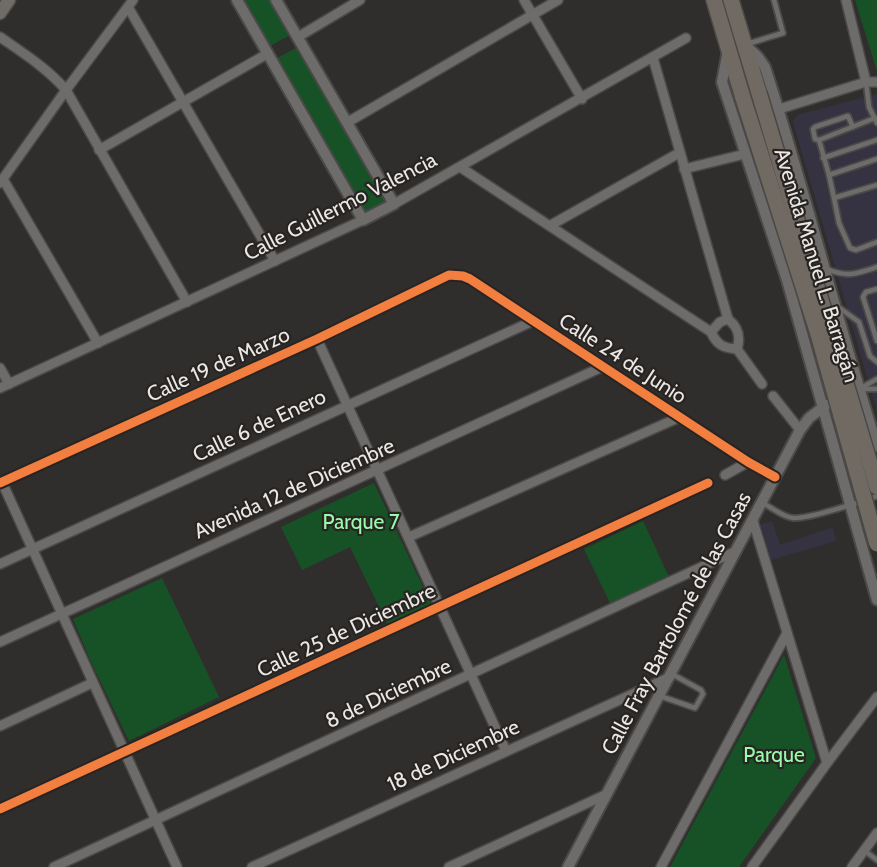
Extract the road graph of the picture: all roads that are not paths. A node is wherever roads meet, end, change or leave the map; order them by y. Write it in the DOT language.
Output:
graph roads {
  1 [pos="237,0"];
  2 [pos="276,0"];
  3 [pos="360,0"];
  4 [pos="524,0"];
  5 [pos="558,0"];
  6 [pos="714,0"];
  7 [pos="731,0"];
  8 [pos="774,0"];
  9 [pos="846,0"];
  10 [pos="131,4"];
  11 [pos="532,14"];
  12 [pos="0,37"];
  13 [pos="298,37"];
  14 [pos="686,38"];
  15 [pos="744,45"];
  16 [pos="728,51"];
  17 [pos="267,54"];
  18 [pos="653,58"];
  19 [pos="877,81"];
  20 [pos="866,82"];
  21 [pos="66,90"];
  22 [pos="582,99"];
  23 [pos="184,102"];
  24 [pos="779,110"];
  25 [pos="876,121"];
  26 [pos="348,122"];
  27 [pos="853,127"];
  28 [pos="819,140"];
  29 [pos="877,140"];
  30 [pos="99,150"];
  31 [pos="679,153"];
  32 [pos="745,154"];
  33 [pos="824,158"];
  34 [pos="877,159"];
  35 [pos="460,167"];
  36 [pos="684,169"];
  37 [pos="829,175"];
  38 [pos="2,181"];
  39 [pos="877,185"];
  40 [pos="834,198"];
  41 [pos="394,204"];
  42 [pos="363,220"];
  43 [pos="813,224"];
  44 [pos="551,225"];
  45 [pos="773,242"];
  46 [pos="877,242"];
  47 [pos="275,261"];
  48 [pos="824,267"];
  49 [pos="877,267"];
  50 [pos="449,275"];
  51 [pos="786,280"];
  52 [pos="877,289"];
  53 [pos="187,302"];
  54 [pos="835,304"];
  55 [pos="728,319"];
  56 [pos="533,321"];
  57 [pos="711,332"];
  58 [pos="317,339"];
  59 [pos="877,341"];
  60 [pos="98,343"];
  61 [pos="737,349"];
  62 [pos="877,362"];
  63 [pos="602,367"];
  64 [pos="0,368"];
  65 [pos="877,379"];
  66 [pos="762,384"];
  67 [pos="4,386"];
  68 [pos="859,389"];
  69 [pos="877,389"];
  70 [pos="773,396"];
  71 [pos="347,404"];
  72 [pos="823,406"];
  73 [pos="680,417"];
  74 [pos="800,430"];
  75 [pos="877,447"];
  76 [pos="748,462"];
  77 [pos="376,471"];
  78 [pos="724,475"];
  79 [pos="775,477"];
  80 [pos="1,482"];
  81 [pos="708,483"];
  82 [pos="877,487"];
  83 [pos="877,496"];
  84 [pos="762,502"];
  85 [pos="851,505"];
  86 [pos="877,516"];
  87 [pos="753,521"];
  88 [pos="857,532"];
  89 [pos="409,537"];
  90 [pos="877,544"];
  91 [pos="32,549"];
  92 [pos="736,551"];
  93 [pos="0,564"];
  94 [pos="877,600"];
  95 [pos="439,607"];
  96 [pos="61,614"];
  97 [pos="787,633"];
  98 [pos="0,642"];
  99 [pos="471,675"];
  100 [pos="671,676"];
  101 [pos="92,683"];
  102 [pos="660,696"];
  103 [pos="877,698"];
  104 [pos="0,726"];
  105 [pos="506,751"];
  106 [pos="125,753"];
  107 [pos="827,763"];
  108 [pos="605,795"];
  109 [pos="0,809"];
  110 [pos="156,819"];
  111 [pos="877,833"];
  112 [pos="864,850"];
  113 [pos="877,860"];
  114 [pos="854,866"];
  115 [pos="54,867"];
  116 [pos="177,867"];
  117 [pos="252,867"];
  118 [pos="449,867"];
  119 [pos="568,867"];
  120 [pos="661,867"];
  121 [pos="752,867"];
  1 -- 17 [label="street"];
  2 -- 13 [label="street"];
  3 -- 13 [label="street"];
  4 -- 11 [label="street"];
  5 -- 11 [label="street"];
  6 -- 16 [label="highway, Avenida Manuel L. Barragán"];
  7 -- 15 [label="highway, Avenida Manuel L. Barragán"];
  8 -- 15 [label="lane"];
  9 -- 20 [label="street"];
  10 -- 21 [label="street"];
  10 -- 23 [label="street"];
  11 -- 22 [label="street"];
  11 -- 26 [label="street"];
  12 -- 21 [label="street"];
  13 -- 26 [label="street"];
  14 -- 18 [label="street, Calle Guillermo Valencia"];
  15 -- 24 [label="street"];
  15 -- 82 [label="highway, Avenida Manuel L. Barragán, bridge"];
  16 -- 32 [label="street"];
  16 -- 90 [label="highway, Avenida Manuel L. Barragán, bridge"];
  17 -- 23 [label="street"];
  17 -- 42 [label="street"];
  18 -- 22 [label="street, Calle Guillermo Valencia"];
  18 -- 31 [label="street"];
  19 -- 20 [label="street"];
  20 -- 24 [label="street"];
  20 -- 25 [label="lane"];
  21 -- 30 [label="street"];
  21 -- 38 [label="street"];
  22 -- 35 [label="street, Calle Guillermo Valencia"];
  23 -- 30 [label="street"];
  23 -- 47 [label="street"];
  24 -- 43 [label="street"];
  25 -- 27 [label="lane"];
  26 -- 41 [label="street"];
  27 -- 28 [label="lane"];
  27 -- 28 [label="lane"];
  28 -- 33 [label="lane"];
  29 -- 33 [label="lane"];
  30 -- 53 [label="street"];
  31 -- 36 [label="street"];
  31 -- 44 [label="street"];
  32 -- 36 [label="street"];
  32 -- 45 [label="street"];
  33 -- 37 [label="lane"];
  34 -- 37 [label="lane"];
  35 -- 41 [label="street, Calle Guillermo Valencia"];
  35 -- 44 [label="street"];
  36 -- 55 [label="street"];
  37 -- 40 [label="lane"];
  38 -- 60 [label="street"];
  39 -- 40 [label="lane"];
  40 -- 46 [label="lane"];
  41 -- 42 [label="street, Calle Guillermo Valencia"];
  42 -- 47 [label="street, Calle Guillermo Valencia"];
  43 -- 45 [label="street"];
  43 -- 48 [label="street"];
  44 -- 57 [label="street"];
  45 -- 51 [label="street"];
  47 -- 53 [label="street, Calle Guillermo Valencia"];
  48 -- 49 [label="lane"];
  48 -- 51 [label="street"];
  48 -- 54 [label="street"];
  50 -- 56 [label="street, Calle 24 de Junio"];
  50 -- 58 [label="street, Calle 19 de Marzo"];
  51 -- 72 [label="street"];
  52 -- 59 [label="lane"];
  53 -- 60 [label="street, Calle Guillermo Valencia"];
  54 -- 62 [label="lane"];
  54 -- 68 [label="street"];
  55 -- 57 [label="street"];
  55 -- 61 [label="street"];
  56 -- 63 [label="street, Calle 24 de Junio"];
  56 -- 71 [label="street, Calle 6 de Enero"];
  57 -- 61 [label="street"];
  58 -- 71 [label="street"];
  58 -- 80 [label="street, Calle 19 de Marzo"];
  60 -- 67 [label="street, Calle Guillermo Valencia"];
  61 -- 66 [label="street"];
  63 -- 73 [label="street, Calle 24 de Junio"];
  63 -- 77 [label="street, Avenida 12 de Diciembre"];
  64 -- 67 [label="street"];
  65 -- 68 [label="lane"];
  68 -- 69 [label="lane"];
  68 -- 72 [label="street, Calle Fray Bartolomé de las Casas"];
  68 -- 75 [label="street"];
  70 -- 74 [label="street"];
  71 -- 77 [label="street"];
  71 -- 91 [label="street, Calle 6 de Enero"];
  72 -- 74 [label="street, Calle Fray Bartolomé de las Casas"];
  72 -- 85 [label="street"];
  73 -- 76 [label="street, Calle 24 de Junio"];
  73 -- 89 [label="street"];
  74 -- 79 [label="street, Calle Fray Bartolomé de las Casas"];
  76 -- 78 [label="street"];
  76 -- 79 [label="street, Calle 24 de Junio"];
  77 -- 89 [label="street"];
  77 -- 96 [label="street, Avenida 12 de Diciembre"];
  79 -- 84 [label="street, Calle Fray Bartolomé de las Casas"];
  80 -- 91 [label="street"];
  81 -- 95 [label="street, Calle 25 de Diciembre"];
  83 -- 85 [label="lane"];
  84 -- 85 [label="lane"];
  84 -- 87 [label="street, Calle Fray Bartolomé de las Casas"];
  85 -- 88 [label="street"];
  86 -- 88 [label="street"];
  87 -- 92 [label="street, Calle Fray Bartolomé de las Casas"];
  87 -- 97 [label="street"];
  88 -- 94 [label="street"];
  89 -- 95 [label="street"];
  91 -- 93 [label="street, Calle 6 de Enero"];
  91 -- 96 [label="street"];
  92 -- 99 [label="street, 8 de Diciembre"];
  92 -- 100 [label="street, Calle Fray Bartolomé de las Casas"];
  95 -- 99 [label="street"];
  95 -- 106 [label="street, Calle 25 de Diciembre"];
  96 -- 98 [label="street, Avenida 12 de Diciembre"];
  96 -- 101 [label="street"];
  97 -- 107 [label="street"];
  97 -- 120 [label="street"];
  99 -- 105 [label="street"];
  99 -- 110 [label="street, 8 de Diciembre"];
  100 -- 102 [label="street, Calle Fray Bartolomé de las Casas"];
  100 -- 102 [label="lane"];
  100 -- 105 [label="street, 18 de Diciembre"];
  101 -- 104 [label="street"];
  101 -- 106 [label="street"];
  102 -- 108 [label="street, Calle Fray Bartolomé de las Casas"];
  103 -- 107 [label="street"];
  105 -- 117 [label="street, 18 de Diciembre"];
  106 -- 109 [label="street, Calle 25 de Diciembre"];
  106 -- 110 [label="street"];
  107 -- 121 [label="street"];
  108 -- 118 [label="street"];
  108 -- 119 [label="street, Calle Fray Bartolomé de las Casas"];
  110 -- 115 [label="street, 8 de Diciembre"];
  110 -- 116 [label="street"];
  111 -- 112 [label="street"];
  112 -- 113 [label="lane"];
  112 -- 114 [label="street"];
}
